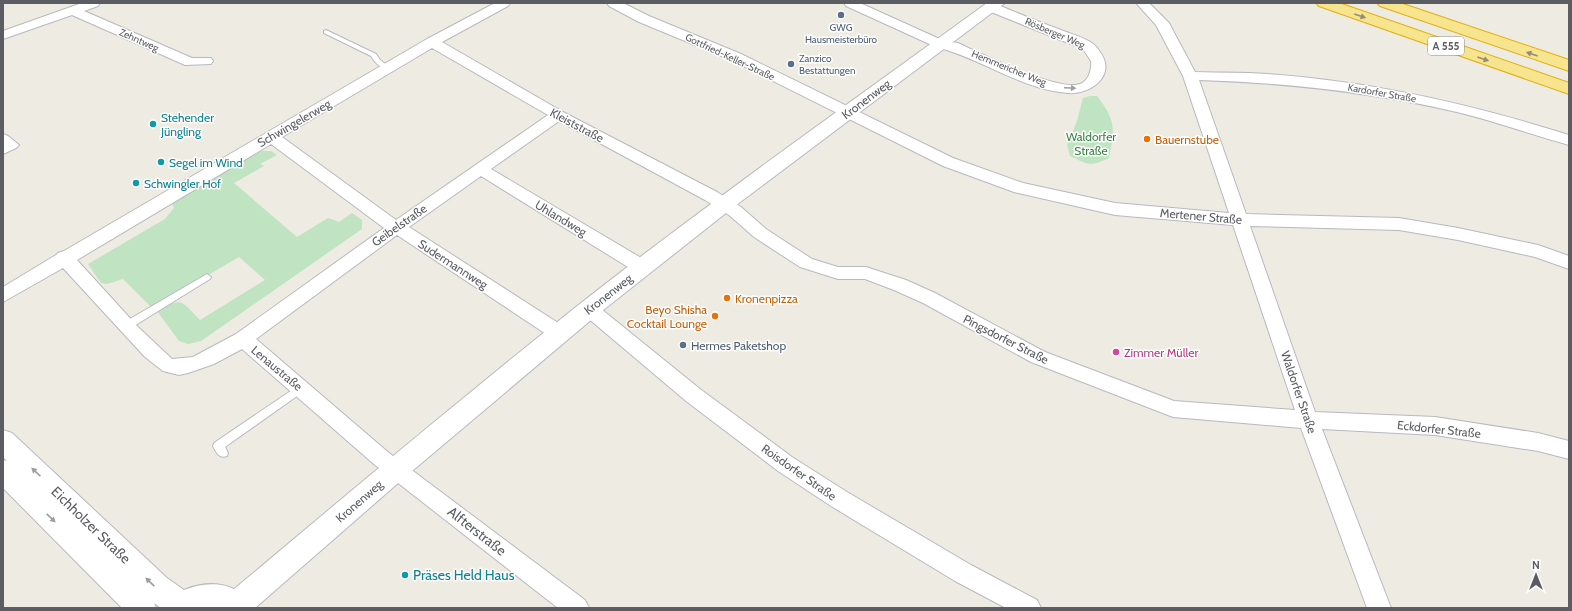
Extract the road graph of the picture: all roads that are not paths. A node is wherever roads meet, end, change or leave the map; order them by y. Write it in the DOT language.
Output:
graph roads {
  1 [pos="94,3"];
  2 [pos="504,3"];
  3 [pos="613,3"];
  4 [pos="850,3"];
  5 [pos="1142,3"];
  6 [pos="1324,3"];
  7 [pos="1385,3"];
  8 [pos="994,5"];
  9 [pos="73,11"];
  10 [pos="326,32"];
  11 [pos="3,35"];
  12 [pos="432,42"];
  13 [pos="941,44"];
  14 [pos="206,61"];
  15 [pos="1569,66"];
  16 [pos="388,68"];
  17 [pos="1096,75"];
  18 [pos="1190,76"];
  19 [pos="1569,89"];
  20 [pos="847,113"];
  21 [pos="558,115"];
  22 [pos="271,136"];
  23 [pos="3,140"];
  24 [pos="1569,140"];
  25 [pos="3,150"];
  26 [pos="480,169"];
  27 [pos="724,204"];
  28 [pos="1240,220"];
  29 [pos="397,227"];
  30 [pos="64,258"];
  31 [pos="1569,263"];
  32 [pos="642,268"];
  33 [pos="207,278"];
  34 [pos="3,295"];
  35 [pos="589,309"];
  36 [pos="126,326"];
  37 [pos="559,333"];
  38 [pos="243,339"];
  39 [pos="301,388"];
  40 [pos="1308,420"];
  41 [pos="3,441"];
  42 [pos="1569,450"];
  43 [pos="223,453"];
  44 [pos="396,469"];
  45 [pos="3,471"];
  46 [pos="179,606"];
  47 [pos="236,607"];
  48 [pos="142,608"];
  49 [pos="577,608"];
  50 [pos="1029,608"];
  51 [pos="1379,608"];
  1 -- 9 [label="street"];
  2 -- 12 [label="street, Schwingelerweg"];
  3 -- 20 [label="street, Gottfried-Keller-Straße"];
  4 -- 13 [label="street, Hemmericher Weg"];
  5 -- 18 [label="street, Waldorfer Straße"];
  6 -- 19 [label="highway, A 555, one-way"];
  15 -- 7 [label="highway, A 555, one-way"];
  8 -- 13 [label="street, Kronenweg"];
  8 -- 17 [label="street, Rösberger Weg"];
  9 -- 11 [label="street"];
  9 -- 14 [label="street, Zehntweg"];
  10 -- 16 [label="lane"];
  12 -- 16 [label="street, Schwingelerweg"];
  12 -- 21 [label="street, Kleiststraße"];
  13 -- 17 [label="street, Hemmericher Weg, one-way"];
  13 -- 20 [label="street, Kronenweg"];
  16 -- 22 [label="street, Schwingelerweg"];
  18 -- 24 [label="street, Kardorfer Straße"];
  18 -- 28 [label="street, Waldorfer Straße"];
  20 -- 27 [label="street, Kronenweg"];
  20 -- 28 [label="street, Mertener Straße"];
  21 -- 26 [label="street, Geibelstraße"];
  21 -- 27 [label="street, Kleiststraße"];
  22 -- 29 [label="street, Sudermannweg"];
  22 -- 30 [label="street, Schwingelerweg"];
  23 -- 25 [label="street"];
  26 -- 29 [label="street, Geibelstraße"];
  26 -- 32 [label="street, Uhlandweg"];
  27 -- 32 [label="street, Kronenweg"];
  27 -- 40 [label="street, Pingsdorfer Straße"];
  28 -- 31 [label="street, Mertener Straße"];
  28 -- 40 [label="street, Waldorfer Straße"];
  29 -- 37 [label="street, Sudermannweg"];
  29 -- 38 [label="street, Geibelstraße"];
  30 -- 34 [label="street, Schwingelerweg"];
  30 -- 36 [label="street, Lenaustraße"];
  32 -- 35 [label="street, Kronenweg"];
  33 -- 36 [label="lane"];
  35 -- 37 [label="street, Kronenweg"];
  35 -- 50 [label="street, Roisdorfer Straße"];
  36 -- 38 [label="street, Lenaustraße"];
  37 -- 44 [label="street, Kronenweg"];
  38 -- 39 [label="street, Lenaustraße"];
  39 -- 43 [label="lane"];
  39 -- 44 [label="street, Lenaustraße"];
  40 -- 42 [label="street, Eckdorfer Straße"];
  40 -- 51 [label="street, Waldorfer Straße"];
  46 -- 41 [label="street, Eichholzer Straße, one-way"];
  44 -- 47 [label="street, Kronenweg"];
  44 -- 49 [label="street, Alfterstraße"];
  45 -- 48 [label="street, Eichholzer Straße, one-way"];
  46 -- 47 [label="street, Eichholzer Straße"];
}
